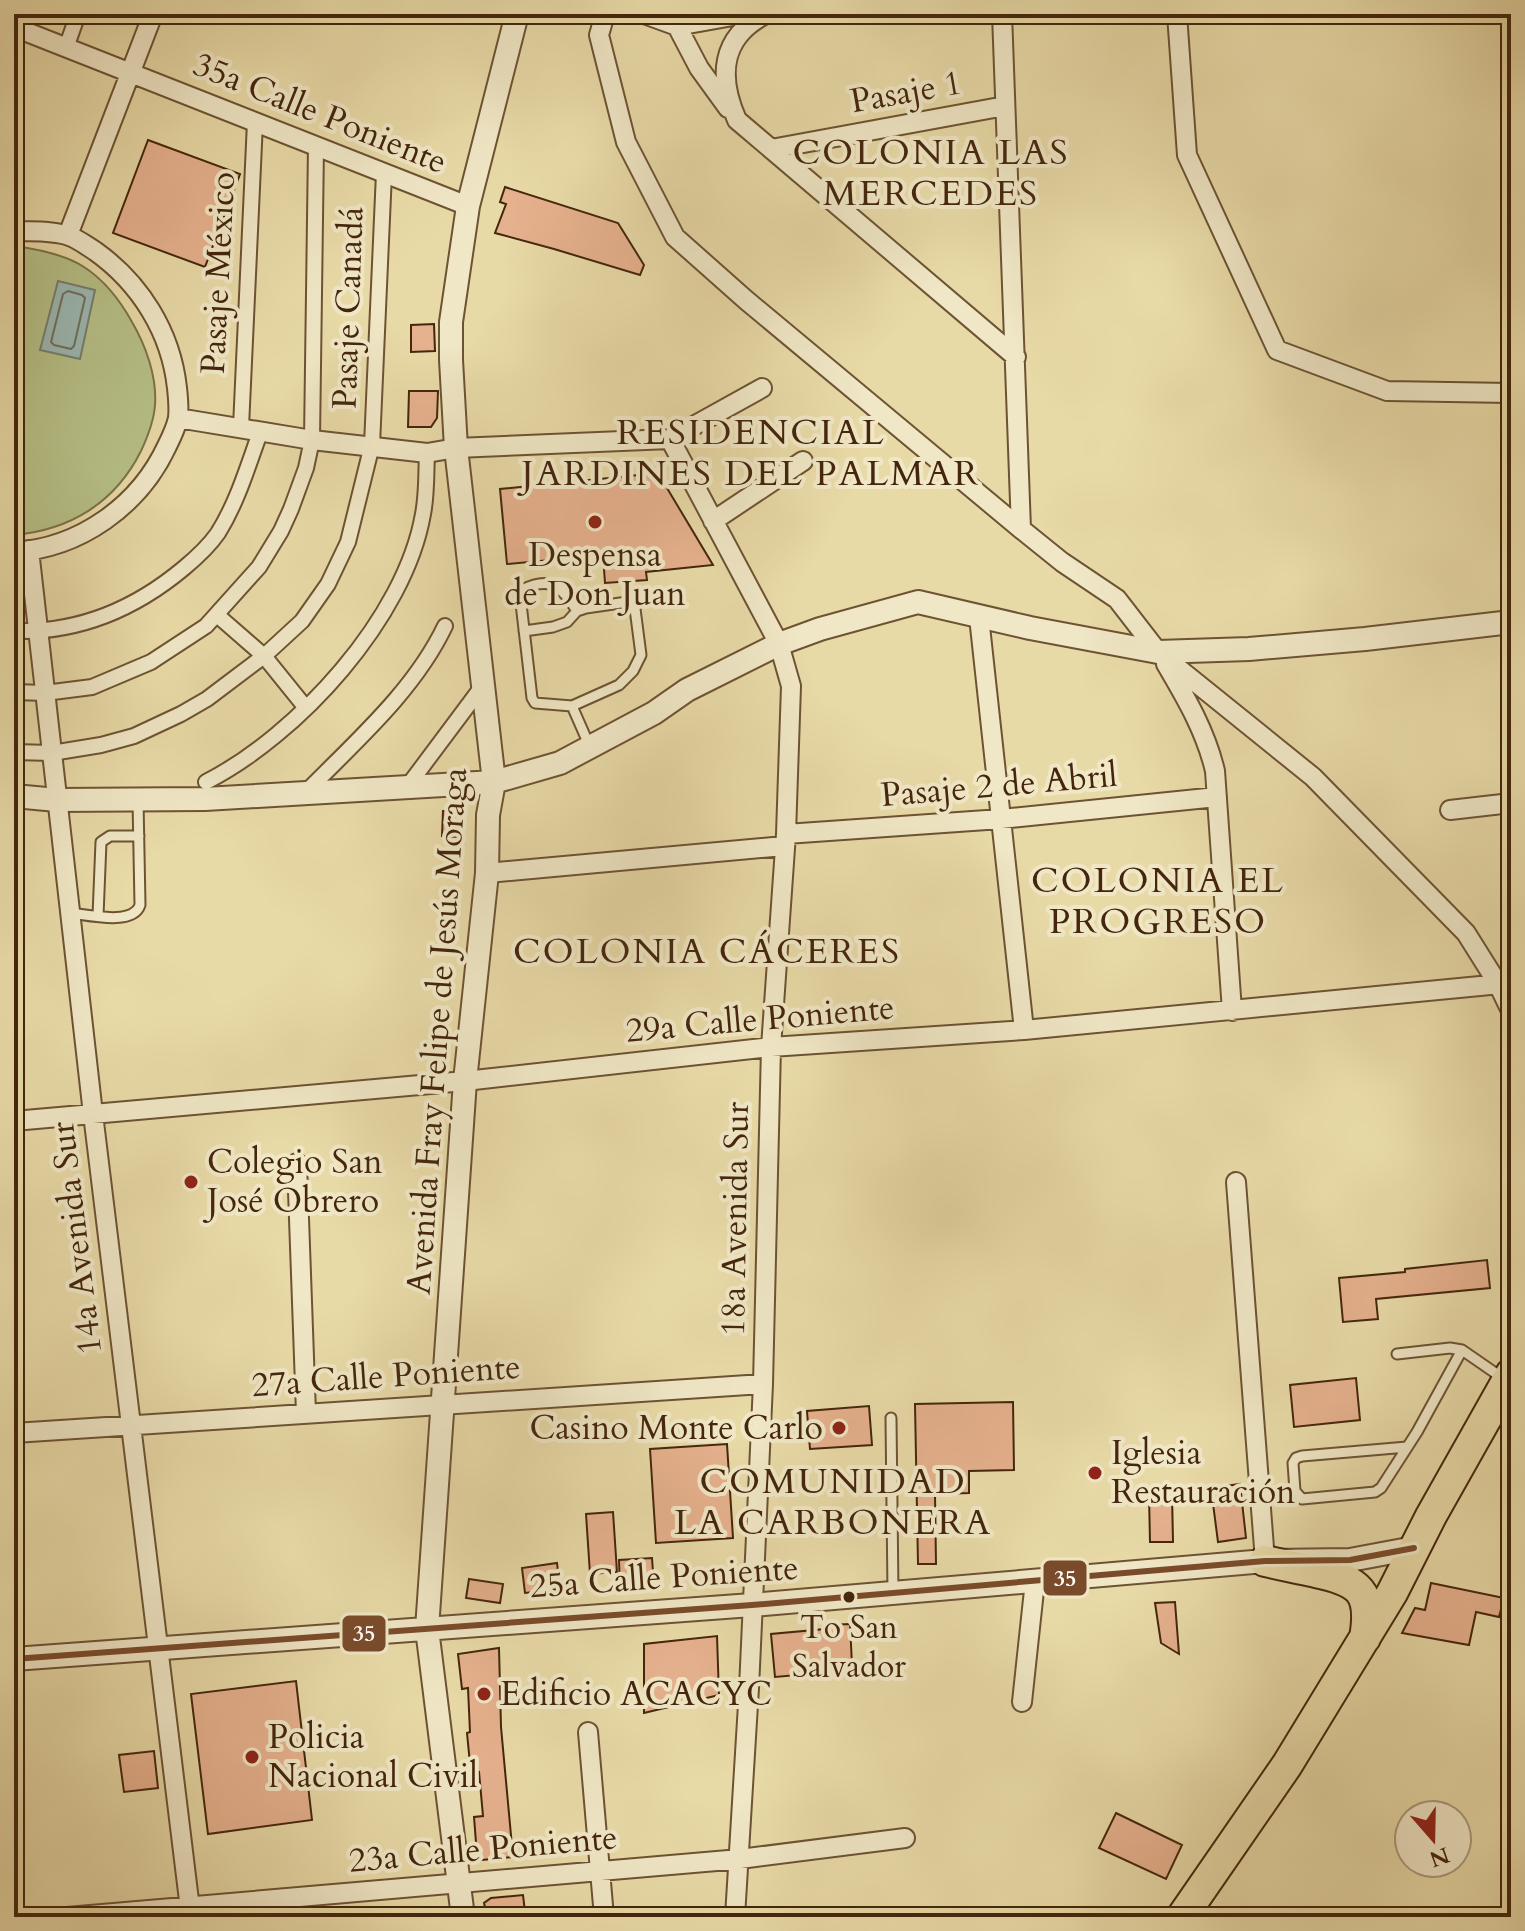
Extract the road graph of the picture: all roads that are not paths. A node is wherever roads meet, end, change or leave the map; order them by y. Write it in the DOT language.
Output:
graph roads {
  1 [pos="78,14"];
  2 [pos="153,14"];
  3 [pos="517,14"];
  4 [pos="605,14"];
  5 [pos="644,14"];
  6 [pos="744,14"];
  7 [pos="766,14"];
  8 [pos="1002,14"];
  9 [pos="1177,14"];
  10 [pos="677,26"];
  11 [pos="14,27"];
  12 [pos="66,48"];
  13 [pos="130,73"];
  14 [pos="1005,106"];
  15 [pos="737,120"];
  16 [pos="255,122"];
  17 [pos="316,146"];
  18 [pos="771,149"];
  19 [pos="384,173"];
  20 [pos="468,206"];
  21 [pos="14,231"];
  22 [pos="68,235"];
  23 [pos="1016,357"];
  24 [pos="762,388"];
  25 [pos="1511,393"];
  26 [pos="178,418"];
  27 [pos="241,427"];
  28 [pos="261,430"];
  29 [pos="670,439"];
  30 [pos="312,440"];
  31 [pos="372,445"];
  32 [pos="456,448"];
  33 [pos="427,453"];
  34 [pos="803,461"];
  35 [pos="713,521"];
  36 [pos="1021,529"];
  37 [pos="21,551"];
  38 [pos="577,611"];
  39 [pos="217,615"];
  40 [pos="979,617"];
  41 [pos="1511,622"];
  42 [pos="445,626"];
  43 [pos="14,631"];
  44 [pos="524,631"];
  45 [pos="38,632"];
  46 [pos="779,644"];
  47 [pos="1158,652"];
  48 [pos="264,656"];
  49 [pos="484,683"];
  50 [pos="14,692"];
  51 [pos="45,693"];
  52 [pos="572,706"];
  53 [pos="306,708"];
  54 [pos="591,748"];
  55 [pos="14,752"];
  56 [pos="52,753"];
  57 [pos="206,782"];
  58 [pos="494,782"];
  59 [pos="407,787"];
  60 [pos="304,793"];
  61 [pos="14,796"];
  62 [pos="1217,797"];
  63 [pos="57,800"];
  64 [pos="138,800"];
  65 [pos="1511,803"];
  66 [pos="1450,810"];
  67 [pos="1001,819"];
  68 [pos="139,836"];
  69 [pos="785,840"];
  70 [pos="487,873"];
  71 [pos="70,913"];
  72 [pos="98,916"];
  73 [pos="1505,983"];
  74 [pos="1232,1011"];
  75 [pos="1511,1011"];
  76 [pos="1024,1030"];
  77 [pos="771,1047"];
  78 [pos="465,1081"];
  79 [pos="93,1114"];
  80 [pos="14,1121"];
  81 [pos="297,1163"];
  82 [pos="1236,1182"];
  83 [pos="1462,1350"];
  84 [pos="1397,1354"];
  85 [pos="1509,1378"];
  86 [pos="763,1384"];
  87 [pos="443,1404"];
  88 [pos="306,1413"];
  89 [pos="891,1418"];
  90 [pos="131,1425"];
  91 [pos="14,1433"];
  92 [pos="1407,1447"];
  93 [pos="1414,1548"];
  94 [pos="1265,1561"];
  95 [pos="1035,1581"];
  96 [pos="893,1593"];
  97 [pos="752,1605"];
  98 [pos="427,1629"];
  99 [pos="1365,1638"];
  100 [pos="158,1648"];
  101 [pos="14,1659"];
  102 [pos="1022,1702"];
  103 [pos="588,1732"];
  104 [pos="905,1838"];
  105 [pos="740,1859"];
  106 [pos="600,1871"];
  107 [pos="458,1884"];
  108 [pos="191,1912"];
  109 [pos="67,1917"];
  110 [pos="463,1917"];
  111 [pos="604,1917"];
  112 [pos="735,1917"];
  113 [pos="1182,1917"];
  1 -- 12 [label="street"];
  2 -- 13 [label="street"];
  3 -- 20 [label="street, Avenida Fray Felipe de Jesús Moraga"];
  4 -- 36 [label="street"];
  5 -- 10 [label="street"];
  6 -- 10 [label="street"];
  7 -- 15 [label="street"];
  8 -- 14 [label="street"];
  9 -- 25 [label="street"];
  10 -- 15 [label="street"];
  11 -- 12 [label="street, 35a Calle Poniente"];
  12 -- 13 [label="street, 35a Calle Poniente"];
  13 -- 16 [label="street, 35a Calle Poniente"];
  13 -- 22 [label="street"];
  14 -- 18 [label="street, Pasaje 1"];
  14 -- 23 [label="street"];
  15 -- 18 [label="street"];
  16 -- 17 [label="street, 35a Calle Poniente"];
  16 -- 27 [label="street, Pasaje México"];
  17 -- 19 [label="street, 35a Calle Poniente"];
  17 -- 30 [label="street"];
  18 -- 23 [label="street"];
  19 -- 20 [label="street, 35a Calle Poniente"];
  19 -- 31 [label="street, Pasaje Canadá"];
  20 -- 32 [label="street, Avenida Fray Felipe de Jesús Moraga"];
  21 -- 22 [label="street"];
  22 -- 26 [label="street"];
  23 -- 36 [label="street"];
  24 -- 29 [label="street"];
  26 -- 27 [label="street"];
  26 -- 37 [label="street"];
  27 -- 28 [label="street"];
  28 -- 30 [label="street"];
  28 -- 45 [label="street"];
  29 -- 32 [label="street"];
  29 -- 35 [label="street, 18a Avenida Sur"];
  30 -- 31 [label="street"];
  30 -- 39 [label="street"];
  31 -- 33 [label="street"];
  31 -- 48 [label="street, Pasaje Canadá"];
  32 -- 33 [label="street"];
  32 -- 49 [label="street, Avenida Fray Felipe de Jesús Moraga"];
  33 -- 53 [label="street"];
  34 -- 35 [label="street"];
  35 -- 46 [label="street, 18a Avenida Sur"];
  36 -- 47 [label="street"];
  37 -- 45 [label="street, 14a Avenida Sur"];
  38 -- 44 [label="lane"];
  38 -- 44 [label="lane"];
  38 -- 52 [label="lane"];
  39 -- 48 [label="street"];
  39 -- 51 [label="street"];
  40 -- 46 [label="street"];
  40 -- 47 [label="street"];
  40 -- 67 [label="street"];
  41 -- 47 [label="street"];
  42 -- 60 [label="street"];
  43 -- 45 [label="street"];
  44 -- 52 [label="lane"];
  45 -- 51 [label="street, 14a Avenida Sur"];
  46 -- 54 [label="street"];
  46 -- 69 [label="street, 18a Avenida Sur"];
  47 -- 62 [label="street"];
  47 -- 73 [label="street"];
  48 -- 53 [label="street"];
  48 -- 56 [label="street, Pasaje Canadá"];
  49 -- 58 [label="street, Avenida Fray Felipe de Jesús Moraga"];
  49 -- 59 [label="street"];
  50 -- 51 [label="street"];
  51 -- 56 [label="street, 14a Avenida Sur"];
  52 -- 54 [label="lane"];
  53 -- 57 [label="street"];
  54 -- 58 [label="street"];
  55 -- 56 [label="street, Pasaje Canadá"];
  56 -- 63 [label="street, 14a Avenida Sur"];
  58 -- 59 [label="street"];
  58 -- 70 [label="street, Avenida Fray Felipe de Jesús Moraga"];
  59 -- 60 [label="street"];
  60 -- 64 [label="street"];
  61 -- 63 [label="street"];
  62 -- 67 [label="street, Pasaje 2 de Abril"];
  62 -- 74 [label="street"];
  63 -- 64 [label="street"];
  63 -- 71 [label="street, 14a Avenida Sur"];
  64 -- 68 [label="lane"];
  65 -- 66 [label="street"];
  67 -- 69 [label="street, Pasaje 2 de Abril"];
  67 -- 76 [label="street"];
  68 -- 72 [label="lane"];
  68 -- 72 [label="lane"];
  69 -- 70 [label="street, Pasaje 2 de Abril"];
  69 -- 77 [label="street, 18a Avenida Sur"];
  70 -- 78 [label="street, Avenida Fray Felipe de Jesús Moraga"];
  71 -- 72 [label="lane"];
  71 -- 79 [label="street, 14a Avenida Sur"];
  73 -- 74 [label="street, 29a Calle Poniente"];
  73 -- 75 [label="street"];
  74 -- 76 [label="street, 29a Calle Poniente"];
  76 -- 77 [label="street, 29a Calle Poniente"];
  77 -- 78 [label="street, 29a Calle Poniente"];
  77 -- 86 [label="street, 18a Avenida Sur"];
  78 -- 79 [label="street, 29a Calle Poniente"];
  78 -- 87 [label="street, Avenida Fray Felipe de Jesús Moraga"];
  79 -- 80 [label="street, 29a Calle Poniente"];
  79 -- 90 [label="street, 14a Avenida Sur"];
  81 -- 88 [label="street"];
  82 -- 94 [label="street"];
  83 -- 84 [label="lane"];
  83 -- 85 [label="lane"];
  83 -- 92 [label="lane"];
  85 -- 93 [label="main road"];
  86 -- 87 [label="street, 27a Calle Poniente"];
  86 -- 97 [label="street, 18a Avenida Sur"];
  87 -- 88 [label="street, 27a Calle Poniente"];
  87 -- 98 [label="street, Avenida Fray Felipe de Jesús Moraga"];
  88 -- 90 [label="street, 27a Calle Poniente"];
  89 -- 96 [label="lane"];
  90 -- 91 [label="street, 27a Calle Poniente"];
  90 -- 100 [label="street, 14a Avenida Sur"];
  92 -- 92 [label="lane"];
  93 -- 94 [label="street, 25a Calle Poniente"];
  93 -- 99 [label="main road"];
  94 -- 95 [label="street, 25a Calle Poniente"];
  94 -- 99 [label="main road"];
  95 -- 96 [label="street, 25a Calle Poniente"];
  95 -- 102 [label="street"];
  96 -- 97 [label="street, 25a Calle Poniente"];
  97 -- 98 [label="street, 25a Calle Poniente"];
  97 -- 105 [label="street, 18a Avenida Sur"];
  98 -- 100 [label="street, 25a Calle Poniente"];
  98 -- 107 [label="street, Avenida Fray Felipe de Jesús Moraga"];
  99 -- 113 [label="main road"];
  100 -- 101 [label="street, 25a Calle Poniente"];
  100 -- 108 [label="street, 14a Avenida Sur"];
  103 -- 106 [label="street"];
  104 -- 105 [label="street, 23a Calle Poniente"];
  105 -- 106 [label="street, 23a Calle Poniente"];
  105 -- 112 [label="street, 18a Avenida Sur"];
  106 -- 107 [label="street, 23a Calle Poniente"];
  106 -- 111 [label="street"];
  107 -- 108 [label="street, 23a Calle Poniente"];
  107 -- 110 [label="street, Avenida Fray Felipe de Jesús Moraga"];
  108 -- 109 [label="street, 23a Calle Poniente"];
}
